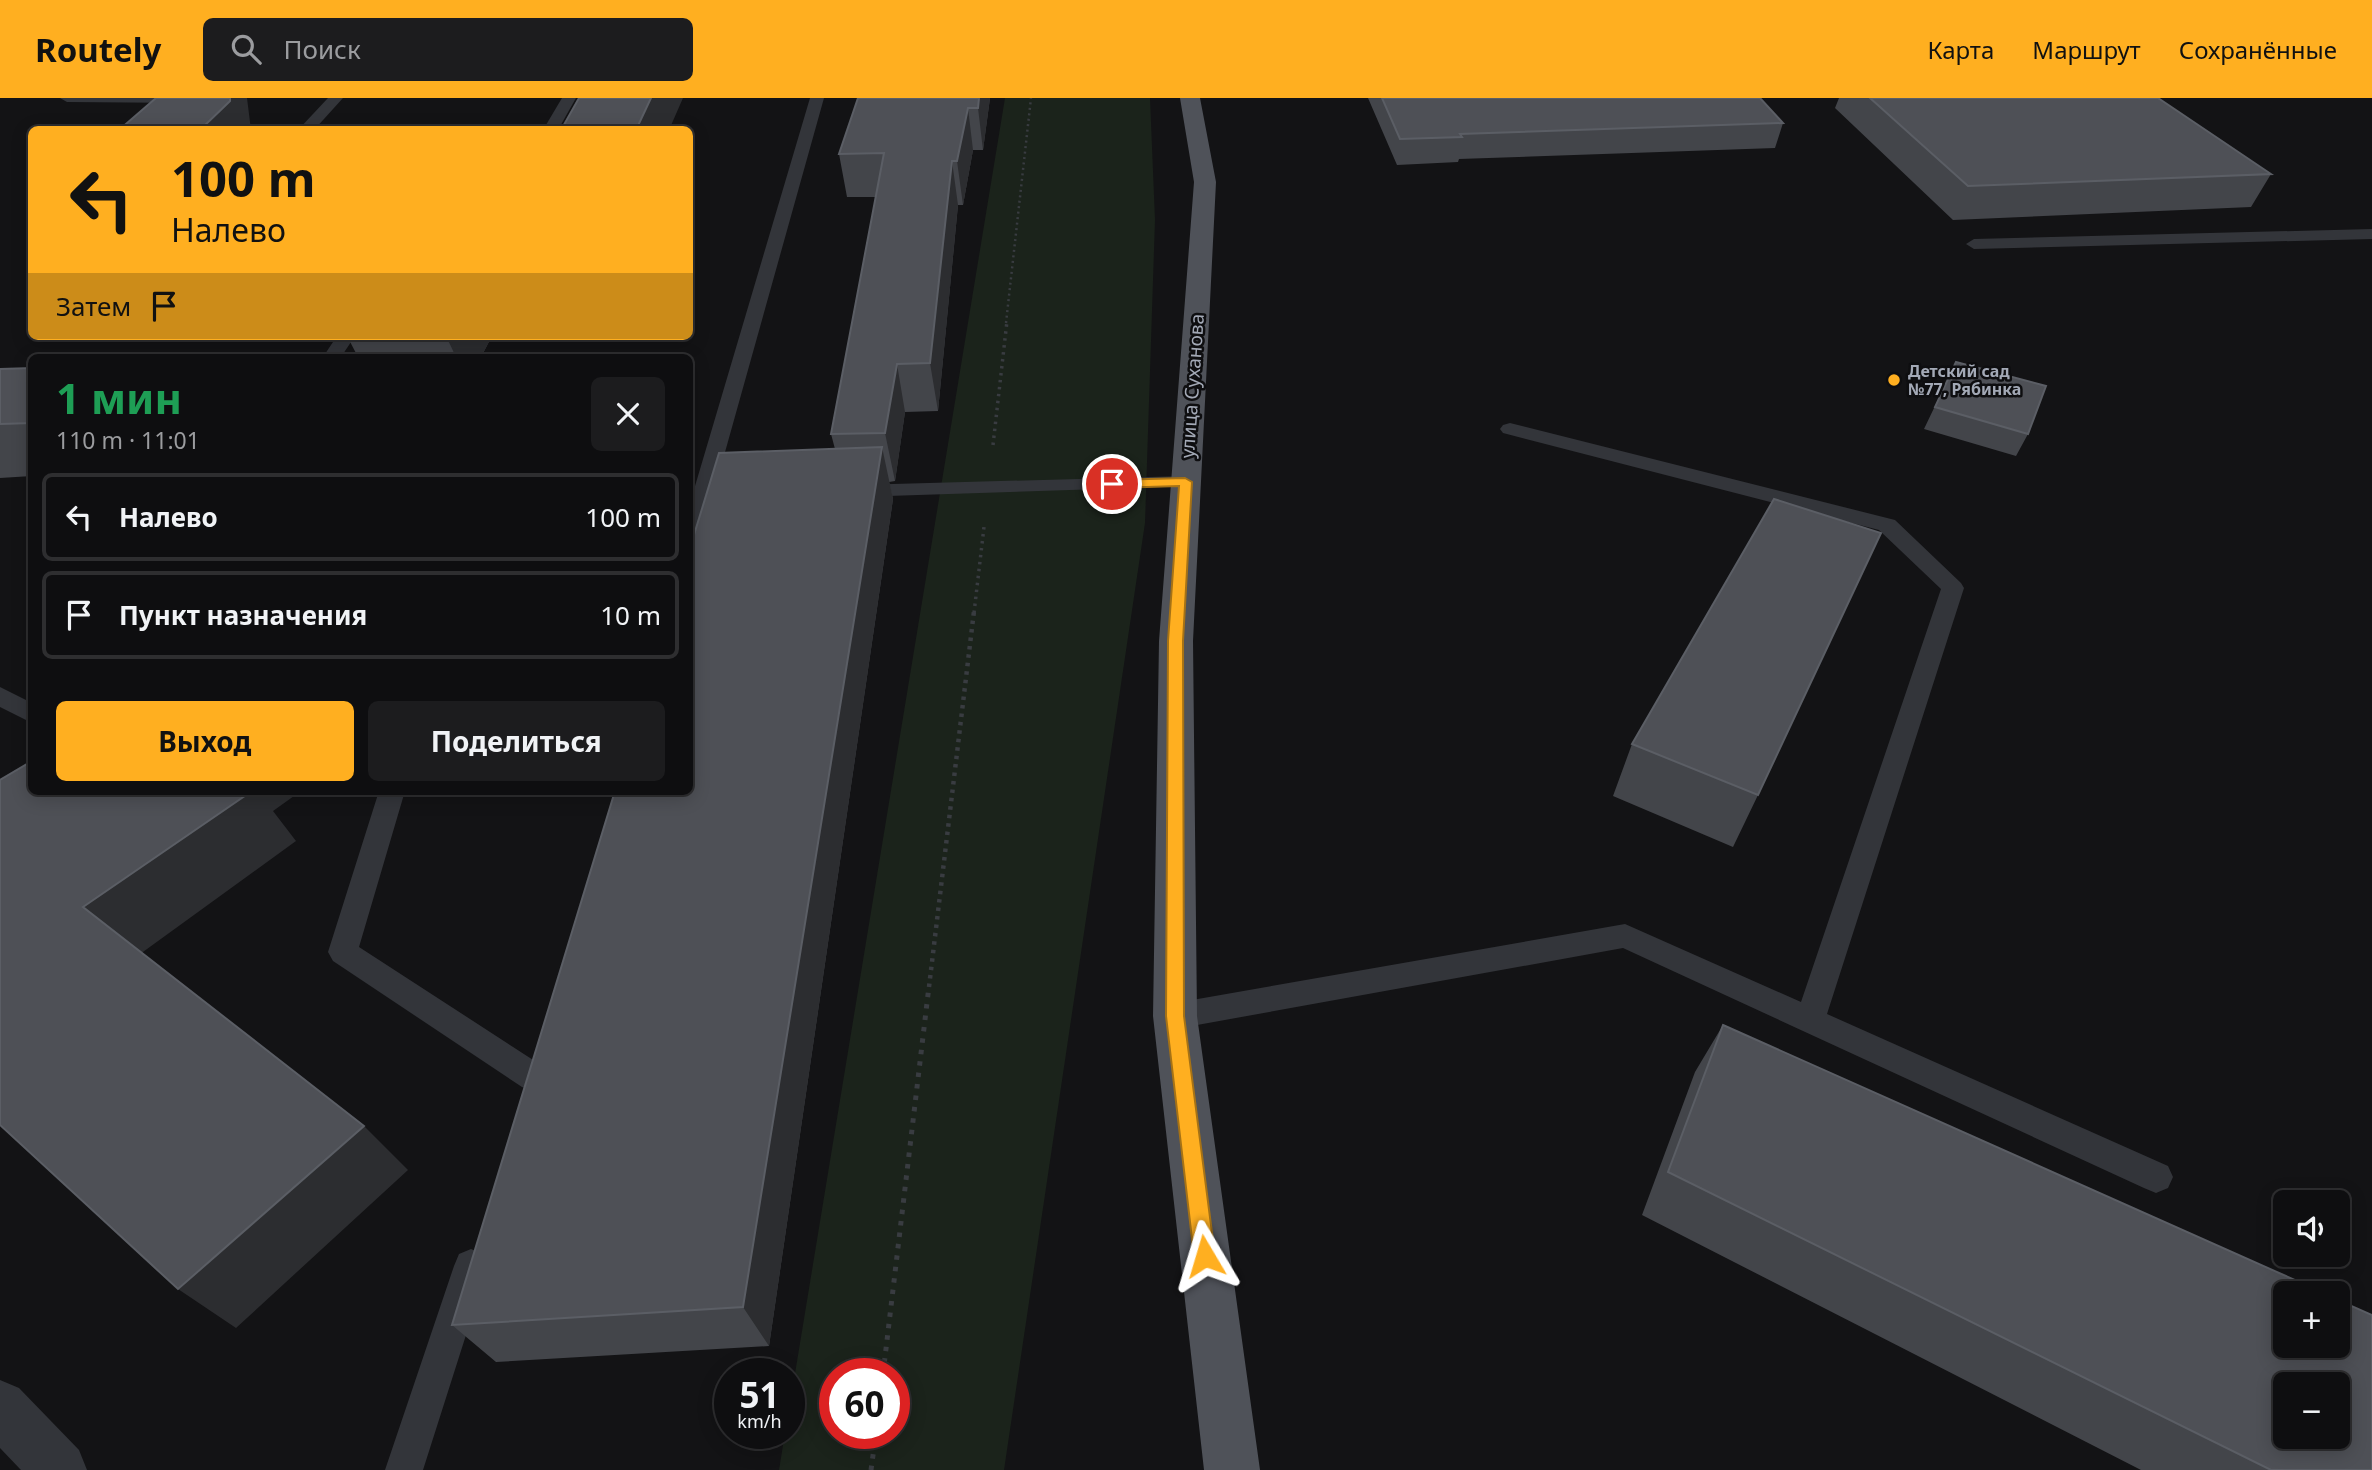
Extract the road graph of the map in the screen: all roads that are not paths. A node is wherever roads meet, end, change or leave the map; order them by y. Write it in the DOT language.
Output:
graph roads {
  1 [pos="67,98"];
  2 [pos="336,98"];
  3 [pos="569,98"];
  4 [pos="817,98"];
  5 [pos="1190,98"];
  6 [pos="182,114"];
  7 [pos="309,126"];
  8 [pos="552,126"];
  9 [pos="2372,234"];
  10 [pos="1973,244"];
  11 [pos="1510,429"];
  12 [pos="1185,482"];
  13 [pos="838,492"];
  14 [pos="729,495"];
  15 [pos="702,496"];
  16 [pos="693,528"];
  17 [pos="0,696"];
  18 [pos="28,711"];
  19 [pos="391,795"];
  20 [pos="1175,1016"];
  21 [pos="1810,1020"];
  22 [pos="533,1077"];
  23 [pos="2156,1177"];
  24 [pos="481,1234"];
  25 [pos="0,1407"];
  26 [pos="59,1470"];
  27 [pos="404,1470"];
  28 [pos="1232,1470"];
  1 -- 6 [label="lane"];
  2 -- 7 [label="lane"];
  3 -- 8 [label="lane"];
  4 -- 15 [label="lane"];
  5 -- 12 [label="main road, улица Суханова"];
  9 -- 10 [label="lane"];
  11 -- 21 [label="lane"];
  12 -- 13 [label="lane"];
  12 -- 20 [label="main road, улица Суханова"];
  14 -- 15 [label="lane"];
  15 -- 16 [label="lane"];
  17 -- 18 [label="lane"];
  19 -- 22 [label="lane"];
  20 -- 21 [label="lane"];
  20 -- 28 [label="main road, улица Суханова"];
  21 -- 23 [label="lane"];
  24 -- 27 [label="lane"];
  25 -- 26 [label="street"];
}
